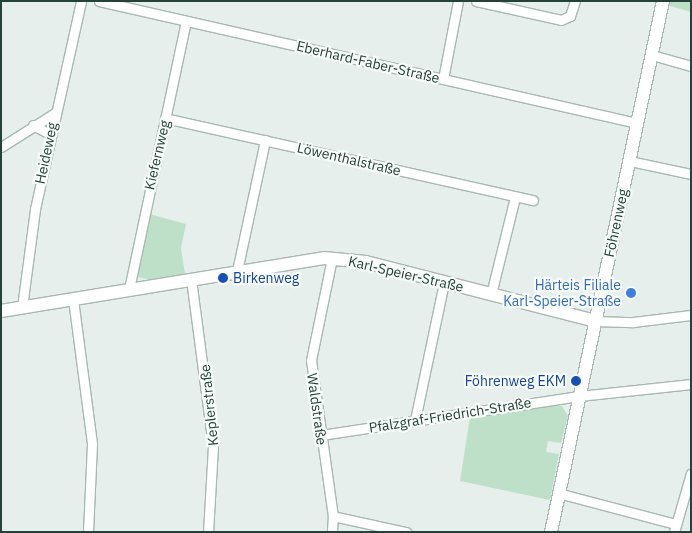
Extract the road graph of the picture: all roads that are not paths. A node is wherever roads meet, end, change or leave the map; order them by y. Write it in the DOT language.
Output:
graph roads {
  1 [pos="81,1"];
  2 [pos="99,1"];
  3 [pos="458,1"];
  4 [pos="476,1"];
  5 [pos="575,1"];
  6 [pos="663,1"];
  7 [pos="186,21"];
  8 [pos="652,55"];
  9 [pos="691,66"];
  10 [pos="443,79"];
  11 [pos="55,113"];
  12 [pos="165,118"];
  13 [pos="637,123"];
  14 [pos="33,126"];
  15 [pos="50,134"];
  16 [pos="265,140"];
  17 [pos="1,147"];
  18 [pos="630,161"];
  19 [pos="691,174"];
  20 [pos="515,197"];
  21 [pos="533,200"];
  22 [pos="332,258"];
  23 [pos="237,271"];
  24 [pos="191,279"];
  25 [pos="444,282"];
  26 [pos="129,289"];
  27 [pos="491,294"];
  28 [pos="73,299"];
  29 [pos="22,307"];
  30 [pos="1,310"];
  31 [pos="691,316"];
  32 [pos="594,321"];
  33 [pos="691,384"];
  34 [pos="579,396"];
  35 [pos="414,420"];
  36 [pos="321,434"];
  37 [pos="691,473"];
  38 [pos="558,493"];
  39 [pos="333,516"];
  40 [pos="674,528"];
  41 [pos="88,532"];
  42 [pos="208,532"];
  43 [pos="332,532"];
  44 [pos="406,532"];
  45 [pos="551,532"];
  1 -- 11 [label="street, Heideweg"];
  2 -- 7 [label="street, Eberhard-Faber-Straße"];
  3 -- 10 [label="street"];
  4 -- 5 [label="street"];
  6 -- 8 [label="street, Föhrenweg"];
  7 -- 10 [label="street, Eberhard-Faber-Straße"];
  7 -- 12 [label="street, Kiefernweg"];
  8 -- 9 [label="street"];
  8 -- 13 [label="street, Föhrenweg"];
  10 -- 13 [label="street, Eberhard-Faber-Straße"];
  11 -- 14 [label="street"];
  11 -- 15 [label="street, Heideweg"];
  12 -- 16 [label="street, Löwenthalstraße"];
  12 -- 26 [label="street, Kiefernweg"];
  13 -- 18 [label="street, Föhrenweg"];
  14 -- 15 [label="street"];
  14 -- 17 [label="street"];
  15 -- 29 [label="street, Heideweg"];
  16 -- 20 [label="street, Löwenthalstraße"];
  16 -- 23 [label="street"];
  18 -- 19 [label="street"];
  18 -- 32 [label="street, Föhrenweg"];
  20 -- 21 [label="street, Löwenthalstraße"];
  20 -- 27 [label="street"];
  22 -- 23 [label="street, Karl-Speier-Straße"];
  22 -- 25 [label="street, Karl-Speier-Straße"];
  22 -- 36 [label="street, Waldstraße"];
  23 -- 24 [label="street, Karl-Speier-Straße"];
  24 -- 26 [label="street, Karl-Speier-Straße"];
  24 -- 42 [label="street, Keplerstraße"];
  25 -- 27 [label="street, Karl-Speier-Straße"];
  25 -- 35 [label="street"];
  26 -- 28 [label="street, Karl-Speier-Straße"];
  27 -- 32 [label="street, Karl-Speier-Straße"];
  28 -- 29 [label="street, Karl-Speier-Straße"];
  28 -- 41 [label="street"];
  29 -- 30 [label="street, Karl-Speier-Straße"];
  31 -- 32 [label="street, Karl-Speier-Straße"];
  32 -- 34 [label="street, Föhrenweg"];
  33 -- 34 [label="street, Pfalzgraf-Friedrich-Straße"];
  34 -- 35 [label="street, Pfalzgraf-Friedrich-Straße"];
  34 -- 38 [label="street, Föhrenweg"];
  35 -- 36 [label="street, Pfalzgraf-Friedrich-Straße"];
  36 -- 39 [label="street, Waldstraße"];
  37 -- 40 [label="street"];
  38 -- 40 [label="street"];
  38 -- 45 [label="street, Föhrenweg"];
  39 -- 43 [label="street, Waldstraße"];
  39 -- 44 [label="street"];
}
